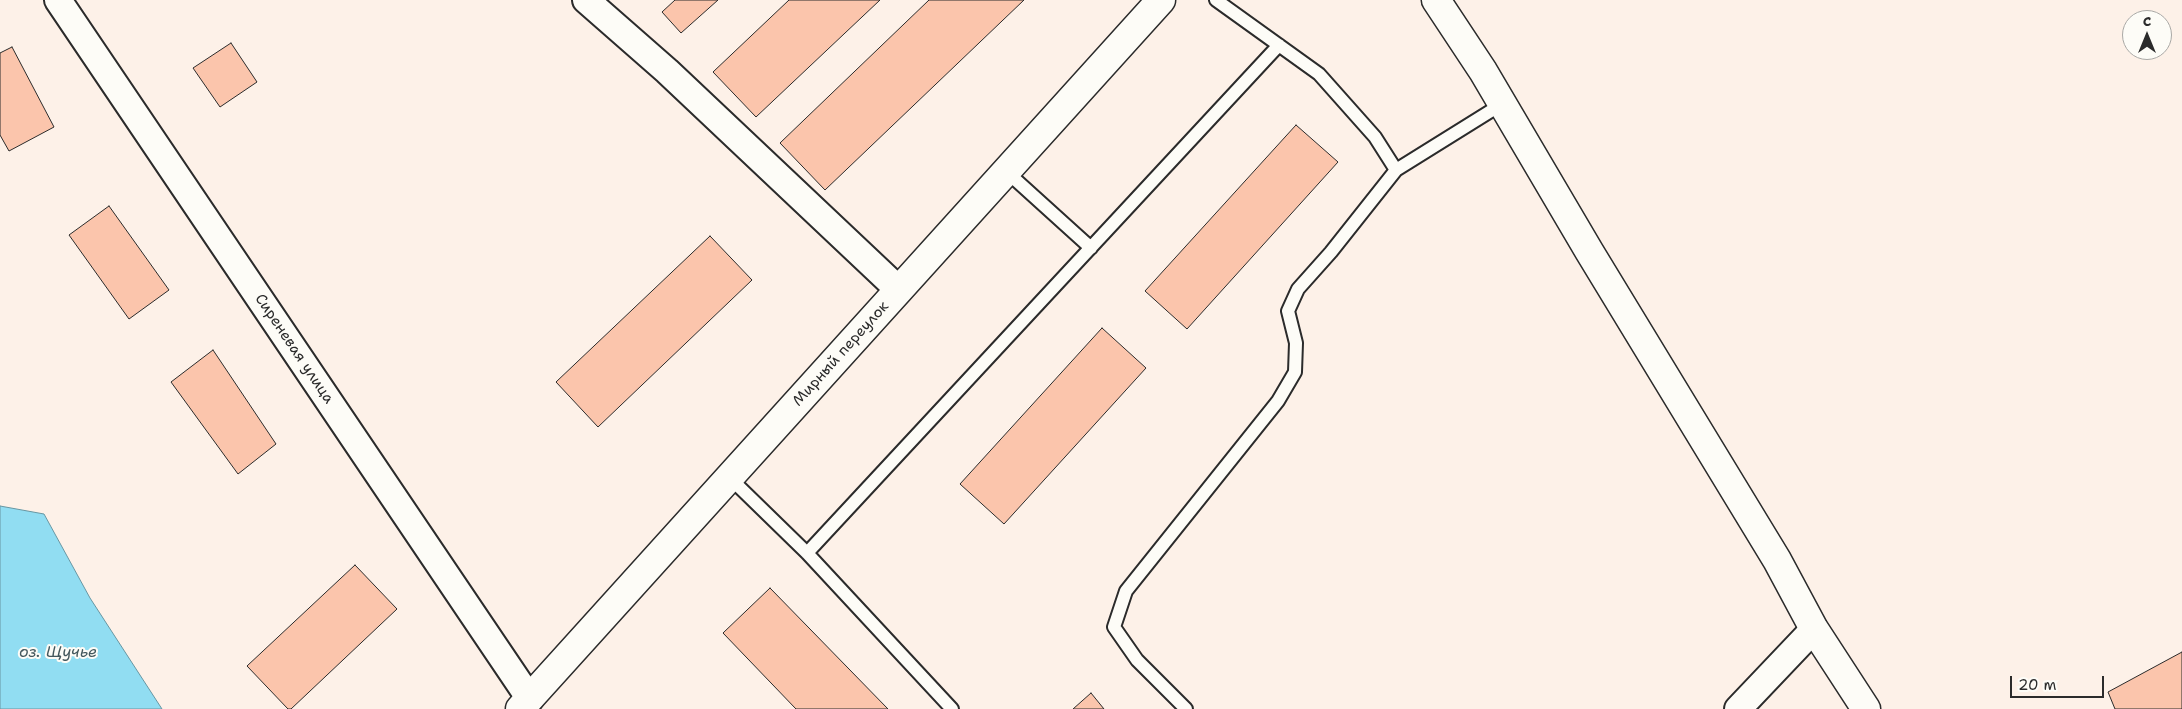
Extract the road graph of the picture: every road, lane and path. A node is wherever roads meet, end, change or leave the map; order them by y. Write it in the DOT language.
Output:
graph roads {
  1 [pos="58,0"];
  2 [pos="586,0"];
  3 [pos="1161,0"];
  4 [pos="1216,0"];
  5 [pos="1436,0"];
  6 [pos="1280,45"];
  7 [pos="1502,104"];
  8 [pos="1396,170"];
  9 [pos="1007,172"];
  10 [pos="1091,248"];
  11 [pos="899,290"];
  12 [pos="729,476"];
  13 [pos="807,553"];
  14 [pos="1814,629"];
  15 [pos="525,704"];
  16 [pos="952,709"];
  17 [pos="1186,709"];
  18 [pos="1738,709"];
  19 [pos="1866,709"];
  1 -- 15 [label="street, Сиреневая улица"];
  2 -- 11 [label="street"];
  3 -- 9 [label="street, Мирный переулок"];
  4 -- 6 [label="lane"];
  5 -- 7 [label="street"];
  6 -- 8 [label="lane"];
  6 -- 10 [label="lane"];
  7 -- 8 [label="lane"];
  7 -- 14 [label="street"];
  8 -- 17 [label="lane"];
  9 -- 10 [label="lane"];
  9 -- 11 [label="street, Мирный переулок"];
  10 -- 13 [label="lane"];
  11 -- 12 [label="street, Мирный переулок"];
  12 -- 13 [label="lane"];
  12 -- 15 [label="street, Мирный переулок"];
  13 -- 16 [label="lane"];
  14 -- 18 [label="street"];
  14 -- 19 [label="street"];
}
